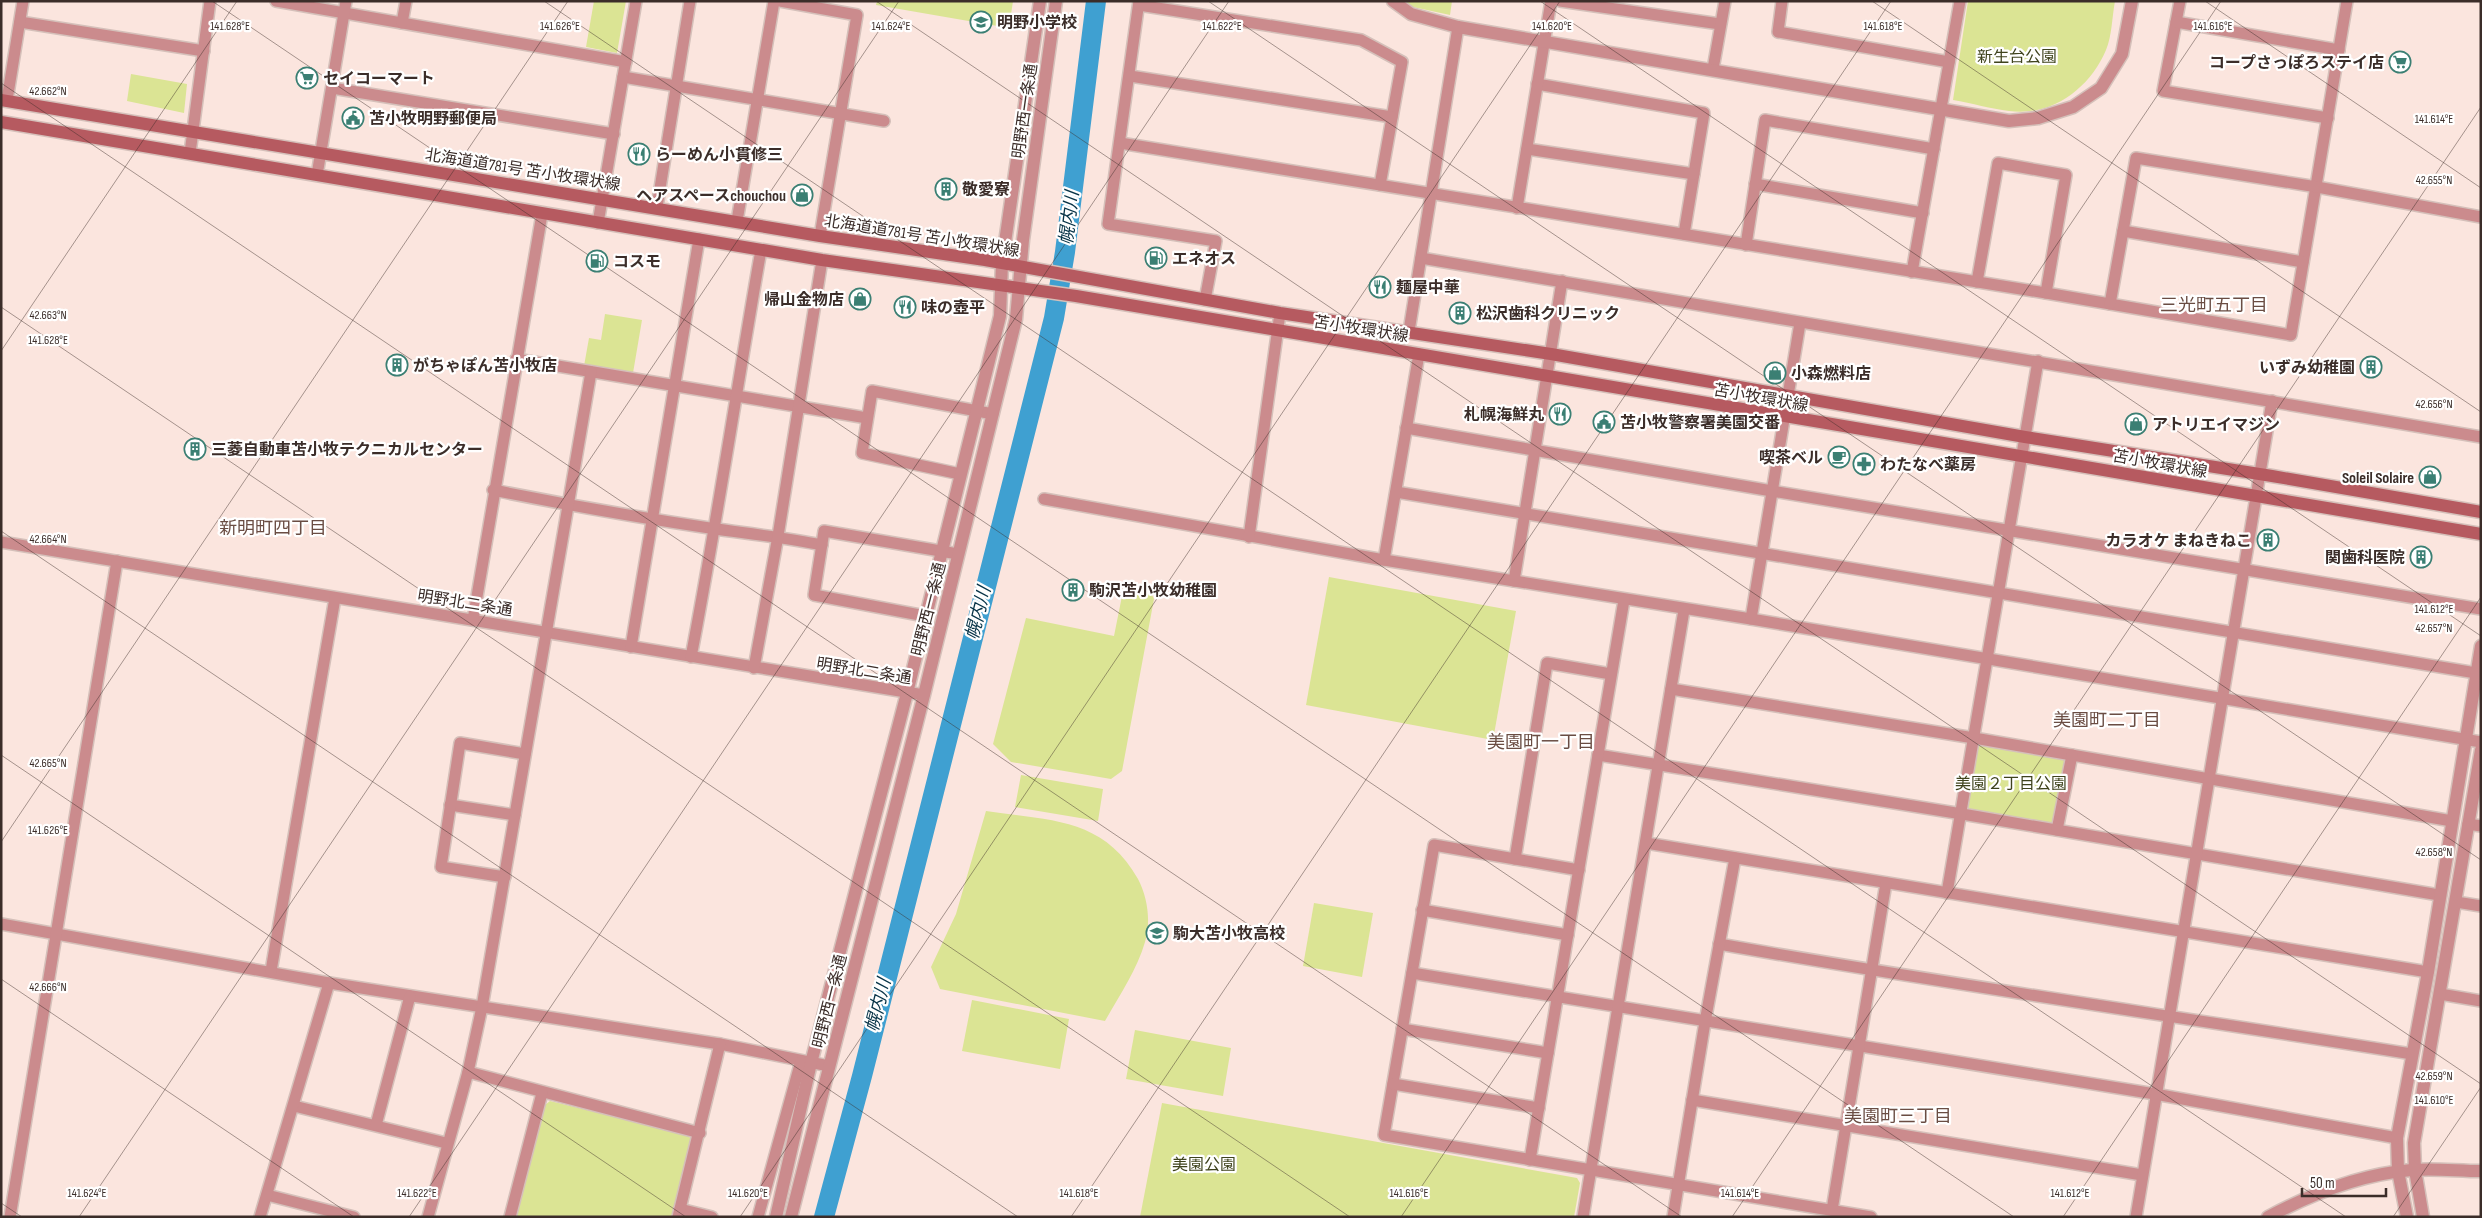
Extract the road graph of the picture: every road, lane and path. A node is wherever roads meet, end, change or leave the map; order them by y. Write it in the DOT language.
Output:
graph roads {
  1 [pos="23,1"];
  2 [pos="210,1"];
  3 [pos="276,1"];
  4 [pos="346,1"];
  5 [pos="406,1"];
  6 [pos="636,1"];
  7 [pos="690,1"];
  8 [pos="774,1"];
  9 [pos="780,1"];
  10 [pos="1040,1"];
  11 [pos="1056,1"];
  12 [pos="1392,1"];
  13 [pos="1551,1"];
  14 [pos="1560,1"];
  15 [pos="1724,1"];
  16 [pos="1782,1"];
  17 [pos="1960,1"];
  18 [pos="2132,1"];
  19 [pos="2180,1"];
  20 [pos="2347,1"];
  21 [pos="1139,3"];
  22 [pos="344,14"];
  23 [pos="20,22"];
  24 [pos="2176,22"];
  25 [pos="402,23"];
  26 [pos="1720,24"];
  27 [pos="1458,27"];
  28 [pos="1544,40"];
  29 [pos="2339,50"];
  30 [pos="204,51"];
  31 [pos="626,62"];
  32 [pos="1949,62"];
  33 [pos="1713,69"];
  34 [pos="1130,76"];
  35 [pos="623,77"];
  36 [pos="1537,84"];
  37 [pos="676,86"];
  38 [pos="332,88"];
  39 [pos="4,100"];
  40 [pos="758,101"];
  41 [pos="1941,109"];
  42 [pos="841,114"];
  43 [pos="1392,117"];
  44 [pos="2328,118"];
  45 [pos="884,121"];
  46 [pos="1,122"];
  47 [pos="193,131"];
  48 [pos="614,134"];
  49 [pos="1120,143"];
  50 [pos="1527,149"];
  51 [pos="1934,149"];
  52 [pos="322,152"];
  53 [pos="190,153"];
  54 [pos="1694,174"];
  55 [pos="317,175"];
  56 [pos="1755,184"];
  57 [pos="1380,185"];
  58 [pos="2317,187"];
  59 [pos="1430,194"];
  60 [pos="602,199"];
  61 [pos="657,208"];
  62 [pos="1517,208"];
  63 [pos="1923,213"];
  64 [pos="542,214"];
  65 [pos="2481,217"];
  66 [pos="737,221"];
  67 [pos="598,223"];
  68 [pos="2123,231"];
  69 [pos="1684,234"];
  70 [pos="820,236"];
  71 [pos="699,239"];
  72 [pos="1746,245"];
  73 [pos="760,250"];
  74 [pos="1421,258"];
  75 [pos="822,260"];
  76 [pos="2303,262"];
  77 [pos="1002,263"];
  78 [pos="1020,266"];
  79 [pos="1039,269"];
  80 [pos="1912,272"];
  81 [pos="1562,281"];
  82 [pos="1977,282"];
  83 [pos="1000,285"];
  84 [pos="1019,288"];
  85 [pos="2046,293"];
  86 [pos="1206,300"];
  87 [pos="2110,304"];
  88 [pos="1280,313"];
  89 [pos="1800,323"];
  90 [pos="1279,331"];
  91 [pos="1409,331"];
  92 [pos="1419,354"];
  93 [pos="1551,354"];
  94 [pos="516,360"];
  95 [pos="2038,361"];
  96 [pos="591,372"];
  97 [pos="1547,376"];
  98 [pos="677,385"];
  99 [pos="735,395"];
  100 [pos="1786,396"];
  101 [pos="2272,401"];
  102 [pos="798,406"];
  103 [pos="976,410"];
  104 [pos="993,414"];
  105 [pos="1784,417"];
  106 [pos="867,418"];
  107 [pos="1406,428"];
  108 [pos="2025,437"];
  109 [pos="2481,437"];
  110 [pos="1535,450"];
  111 [pos="2022,457"];
  112 [pos="960,474"];
  113 [pos="2258,474"];
  114 [pos="494,490"];
  115 [pos="1772,491"];
  116 [pos="1396,492"];
  117 [pos="2254,496"];
  118 [pos="1044,499"];
  119 [pos="568,505"];
  120 [pos="1524,512"];
  121 [pos="2481,512"];
  122 [pos="654,518"];
  123 [pos="716,529"];
  124 [pos="2009,530"];
  125 [pos="2481,534"];
  126 [pos="778,536"];
  127 [pos="1249,537"];
  128 [pos="1,542"];
  129 [pos="822,545"];
  130 [pos="942,551"];
  131 [pos="1762,552"];
  132 [pos="958,554"];
  133 [pos="1384,560"];
  134 [pos="117,561"];
  135 [pos="2245,568"];
  136 [pos="1514,580"];
  137 [pos="1998,593"];
  138 [pos="335,598"];
  139 [pos="1624,600"];
  140 [pos="2481,609"];
  141 [pos="1684,610"];
  142 [pos="925,616"];
  143 [pos="1750,619"];
  144 [pos="473,620"];
  145 [pos="2235,631"];
  146 [pos="546,632"];
  147 [pos="632,646"];
  148 [pos="2481,646"];
  149 [pos="691,657"];
  150 [pos="1987,660"];
  151 [pos="754,668"];
  152 [pos="2476,673"];
  153 [pos="1612,674"];
  154 [pos="1671,689"];
  155 [pos="908,693"];
  156 [pos="924,696"];
  157 [pos="2223,699"];
  158 [pos="1974,738"];
  159 [pos="2465,739"];
  160 [pos="2481,742"];
  161 [pos="2481,750"];
  162 [pos="525,754"];
  163 [pos="1598,755"];
  164 [pos="2072,755"];
  165 [pos="1659,765"];
  166 [pos="2210,780"];
  167 [pos="450,805"];
  168 [pos="1962,814"];
  169 [pos="515,815"];
  170 [pos="2452,821"];
  171 [pos="2468,824"];
  172 [pos="2481,826"];
  173 [pos="2057,830"];
  174 [pos="1646,842"];
  175 [pos="2196,855"];
  176 [pos="1735,858"];
  177 [pos="1515,859"];
  178 [pos="1579,870"];
  179 [pos="505,877"];
  180 [pos="1886,883"];
  181 [pos="1947,893"];
  182 [pos="2440,895"];
  183 [pos="2456,902"];
  184 [pos="2481,906"];
  185 [pos="1422,910"];
  186 [pos="1,924"];
  187 [pos="2183,932"];
  188 [pos="58,933"];
  189 [pos="1568,935"];
  190 [pos="1719,944"];
  191 [pos="271,971"];
  192 [pos="1871,971"];
  193 [pos="2428,972"];
  194 [pos="1412,973"];
  195 [pos="329,983"];
  196 [pos="2440,994"];
  197 [pos="410,996"];
  198 [pos="1558,997"];
  199 [pos="2481,1001"];
  200 [pos="482,1007"];
  201 [pos="1618,1007"];
  202 [pos="2170,1015"];
  203 [pos="1705,1022"];
  204 [pos="1402,1029"];
  205 [pos="720,1044"];
  206 [pos="1858,1048"];
  207 [pos="1548,1053"];
  208 [pos="2412,1054"];
  209 [pos="806,1062"];
  210 [pos="829,1066"];
  211 [pos="468,1072"];
  212 [pos="1393,1084"];
  213 [pos="542,1093"];
  214 [pos="2155,1094"];
  215 [pos="1692,1100"];
  216 [pos="294,1106"];
  217 [pos="1539,1108"];
  218 [pos="376,1125"];
  219 [pos="1847,1127"];
  220 [pos="700,1133"];
  221 [pos="2397,1138"];
  222 [pos="446,1143"];
  223 [pos="1530,1160"];
  224 [pos="2415,1170"];
  225 [pos="1591,1171"];
  226 [pos="2398,1171"];
  227 [pos="2481,1171"];
  228 [pos="2142,1175"];
  229 [pos="1679,1186"];
  230 [pos="267,1195"];
  231 [pos="1832,1210"];
  232 [pos="679,1213"];
  233 [pos="10,1217"];
  234 [pos="260,1217"];
  235 [pos="354,1217"];
  236 [pos="428,1217"];
  237 [pos="510,1217"];
  238 [pos="712,1217"];
  239 [pos="758,1217"];
  240 [pos="776,1217"];
  241 [pos="791,1217"];
  242 [pos="1583,1217"];
  243 [pos="1673,1217"];
  244 [pos="1871,1217"];
  245 [pos="2136,1217"];
  246 [pos="2268,1217"];
  247 [pos="2407,1217"];
  248 [pos="2423,1217"];
  1 -- 23 [label="street"];
  2 -- 30 [label="street"];
  3 -- 22 [label="street"];
  4 -- 22 [label="street"];
  5 -- 25 [label="street"];
  6 -- 31 [label="street"];
  7 -- 37 [label="street"];
  8 -- 40 [label="street"];
  9 -- 42 [label="street"];
  10 -- 77 [label="street, 明野西一条通"];
  11 -- 78 [label="street, 明野西一条通"];
  12 -- 27 [label="street"];
  13 -- 28 [label="street"];
  14 -- 26 [label="street"];
  15 -- 26 [label="street"];
  16 -- 32 [label="street"];
  17 -- 32 [label="street"];
  18 -- 41 [label="street"];
  19 -- 24 [label="street"];
  20 -- 29 [label="street"];
  21 -- 34 [label="street"];
  21 -- 43 [label="street"];
  22 -- 25 [label="street"];
  22 -- 38 [label="street"];
  23 -- 30 [label="street"];
  23 -- 39 [label="street"];
  24 -- 29 [label="street"];
  24 -- 44 [label="street"];
  25 -- 31 [label="street"];
  26 -- 33 [label="street"];
  27 -- 28 [label="street"];
  27 -- 59 [label="street"];
  28 -- 33 [label="street"];
  28 -- 36 [label="street"];
  29 -- 44 [label="street"];
  30 -- 47 [label="street"];
  31 -- 35 [label="street"];
  32 -- 41 [label="street"];
  33 -- 41 [label="street"];
  34 -- 43 [label="street"];
  34 -- 49 [label="street"];
  35 -- 37 [label="street"];
  35 -- 48 [label="street"];
  36 -- 50 [label="street"];
  36 -- 54 [label="street"];
  37 -- 40 [label="street"];
  37 -- 61 [label="street"];
  38 -- 48 [label="street"];
  38 -- 52 [label="street"];
  39 -- 47 [label="main road, 北海道道781号 苫小牧環状線"];
  40 -- 42 [label="street"];
  40 -- 66 [label="street"];
  41 -- 51 [label="street"];
  42 -- 45 [label="street"];
  42 -- 70 [label="street"];
  43 -- 57 [label="street"];
  44 -- 58 [label="street"];
  46 -- 53 [label="main road"];
  47 -- 52 [label="main road, 北海道道781号 苫小牧環状線"];
  47 -- 53 [label="street"];
  48 -- 60 [label="street"];
  49 -- 57 [label="street"];
  49 -- 86 [label="street"];
  50 -- 54 [label="street"];
  50 -- 62 [label="street"];
  51 -- 56 [label="street"];
  51 -- 63 [label="street"];
  52 -- 55 [label="street"];
  52 -- 60 [label="main road, 北海道道781号 苫小牧環状線"];
  53 -- 55 [label="main road"];
  54 -- 69 [label="street"];
  55 -- 64 [label="main road"];
  56 -- 63 [label="street"];
  56 -- 72 [label="street"];
  57 -- 59 [label="street"];
  58 -- 65 [label="street"];
  58 -- 68 [label="street"];
  58 -- 76 [label="street"];
  59 -- 62 [label="street"];
  59 -- 74 [label="street"];
  60 -- 61 [label="main road, 北海道道781号 苫小牧環状線"];
  60 -- 67 [label="street"];
  61 -- 66 [label="main road, 北海道道781号 苫小牧環状線"];
  62 -- 69 [label="street"];
  63 -- 80 [label="street"];
  64 -- 67 [label="main road"];
  64 -- 94 [label="street"];
  66 -- 70 [label="main road, 北海道道781号 苫小牧環状線"];
  67 -- 71 [label="main road"];
  68 -- 76 [label="street"];
  68 -- 87 [label="street"];
  69 -- 72 [label="street"];
  70 -- 77 [label="main road, 北海道道781号 苫小牧環状線"];
  71 -- 73 [label="main road"];
  71 -- 98 [label="street"];
  72 -- 80 [label="street"];
  73 -- 75 [label="main road"];
  73 -- 99 [label="street"];
  74 -- 81 [label="street"];
  74 -- 91 [label="street"];
  75 -- 83 [label="main road"];
  75 -- 102 [label="street"];
  76 -- 87 [label="street"];
  77 -- 78 [label="main road, 北海道道781号 苫小牧環状線"];
  77 -- 83 [label="street, 明野西一条通"];
  78 -- 79 [label="main road, 北海道道781号 苫小牧環状線"];
  78 -- 84 [label="street, 明野西一条通"];
  79 -- 86 [label="main road, 苫小牧環状線"];
  80 -- 82 [label="street"];
  81 -- 89 [label="street"];
  81 -- 93 [label="street"];
  82 -- 85 [label="street"];
  82 -- 85 [label="street"];
  83 -- 84 [label="main road"];
  83 -- 103 [label="street, 明野西一条通"];
  84 -- 90 [label="main road, 苫小牧環状線"];
  84 -- 104 [label="street, 明野西一条通"];
  85 -- 87 [label="street"];
  86 -- 88 [label="main road, 苫小牧環状線"];
  88 -- 90 [label="street"];
  88 -- 91 [label="main road, 苫小牧環状線"];
  89 -- 95 [label="street"];
  89 -- 100 [label="street"];
  90 -- 92 [label="main road, 苫小牧環状線"];
  90 -- 127 [label="street"];
  91 -- 93 [label="main road, 苫小牧環状線"];
  92 -- 97 [label="main road, 苫小牧環状線"];
  92 -- 107 [label="street"];
  93 -- 97 [label="street"];
  93 -- 100 [label="main road, 苫小牧環状線"];
  94 -- 96 [label="street"];
  94 -- 114 [label="street"];
  95 -- 101 [label="street"];
  95 -- 108 [label="street"];
  96 -- 98 [label="street"];
  96 -- 119 [label="street"];
  97 -- 105 [label="main road, 苫小牧環状線"];
  97 -- 110 [label="street"];
  98 -- 99 [label="street"];
  98 -- 122 [label="street"];
  99 -- 102 [label="street"];
  99 -- 123 [label="street"];
  100 -- 105 [label="street"];
  100 -- 108 [label="main road, 苫小牧環状線"];
  101 -- 109 [label="street"];
  101 -- 113 [label="street"];
  102 -- 106 [label="street"];
  102 -- 126 [label="street"];
  103 -- 104 [label="street"];
  103 -- 106 [label="street"];
  103 -- 112 [label="street, 明野西一条通"];
  104 -- 132 [label="street, 明野西一条通"];
  105 -- 111 [label="main road, 苫小牧環状線"];
  105 -- 115 [label="street"];
  106 -- 112 [label="street"];
  107 -- 110 [label="street"];
  107 -- 116 [label="street"];
  108 -- 111 [label="street"];
  108 -- 113 [label="main road, 苫小牧環状線"];
  110 -- 115 [label="street"];
  110 -- 120 [label="street"];
  111 -- 117 [label="main road, 苫小牧環状線"];
  111 -- 124 [label="street"];
  112 -- 130 [label="street, 明野西一条通"];
  113 -- 117 [label="street"];
  113 -- 121 [label="main road, 苫小牧環状線"];
  114 -- 119 [label="street"];
  114 -- 144 [label="street"];
  115 -- 124 [label="street"];
  115 -- 131 [label="street"];
  116 -- 120 [label="street"];
  116 -- 133 [label="street"];
  117 -- 125 [label="main road, 苫小牧環状線"];
  117 -- 135 [label="street"];
  118 -- 127 [label="street"];
  119 -- 122 [label="street"];
  119 -- 146 [label="street"];
  120 -- 131 [label="street"];
  120 -- 136 [label="street"];
  122 -- 123 [label="street"];
  122 -- 147 [label="street"];
  123 -- 126 [label="street"];
  123 -- 149 [label="street"];
  124 -- 135 [label="street"];
  124 -- 137 [label="street"];
  126 -- 129 [label="street"];
  126 -- 151 [label="street"];
  127 -- 133 [label="street"];
  128 -- 134 [label="street, 明野北二条通"];
  129 -- 130 [label="street"];
  129 -- 142 [label="street"];
  130 -- 132 [label="street"];
  130 -- 142 [label="street, 明野西一条通"];
  131 -- 137 [label="street"];
  131 -- 143 [label="street"];
  132 -- 156 [label="street, 明野西一条通"];
  133 -- 136 [label="street"];
  134 -- 138 [label="street, 明野北二条通"];
  134 -- 188 [label="street"];
  135 -- 140 [label="street"];
  135 -- 145 [label="street"];
  136 -- 139 [label="street"];
  137 -- 145 [label="street"];
  137 -- 150 [label="street"];
  138 -- 144 [label="street, 明野北二条通"];
  138 -- 191 [label="street"];
  139 -- 141 [label="street"];
  139 -- 153 [label="street"];
  141 -- 143 [label="street"];
  141 -- 154 [label="street"];
  142 -- 155 [label="street, 明野西一条通"];
  143 -- 150 [label="street"];
  144 -- 146 [label="street, 明野北二条通"];
  145 -- 152 [label="street"];
  145 -- 157 [label="street"];
  146 -- 147 [label="street, 明野北二条通"];
  146 -- 162 [label="street"];
  147 -- 149 [label="street, 明野北二条通"];
  148 -- 152 [label="street"];
  149 -- 151 [label="street, 明野北二条通"];
  150 -- 157 [label="street"];
  150 -- 158 [label="street"];
  151 -- 155 [label="street, 明野北二条通"];
  152 -- 159 [label="street"];
  153 -- 163 [label="street"];
  153 -- 177 [label="street"];
  154 -- 158 [label="street"];
  154 -- 165 [label="street"];
  155 -- 156 [label="street, 明野北二条通"];
  155 -- 209 [label="street, 明野西一条通"];
  156 -- 210 [label="street, 明野西一条通"];
  157 -- 159 [label="street"];
  157 -- 166 [label="street"];
  158 -- 164 [label="street"];
  158 -- 168 [label="street"];
  159 -- 160 [label="street"];
  159 -- 170 [label="street"];
  161 -- 171 [label="street"];
  162 -- 167 [label="street"];
  162 -- 169 [label="street"];
  163 -- 165 [label="street"];
  163 -- 178 [label="street"];
  164 -- 166 [label="street"];
  164 -- 173 [label="street"];
  165 -- 168 [label="street"];
  165 -- 174 [label="street"];
  166 -- 170 [label="street"];
  166 -- 175 [label="street"];
  167 -- 169 [label="street"];
  167 -- 179 [label="street"];
  168 -- 173 [label="street"];
  168 -- 181 [label="street"];
  169 -- 179 [label="street"];
  170 -- 182 [label="street"];
  171 -- 172 [label="street"];
  171 -- 183 [label="street"];
  173 -- 175 [label="street"];
  174 -- 176 [label="street"];
  174 -- 201 [label="street"];
  175 -- 182 [label="street"];
  175 -- 187 [label="street"];
  176 -- 180 [label="street"];
  176 -- 190 [label="street"];
  177 -- 178 [label="street"];
  177 -- 185 [label="street"];
  178 -- 189 [label="street"];
  179 -- 200 [label="street"];
  180 -- 181 [label="street"];
  180 -- 192 [label="street"];
  181 -- 187 [label="street"];
  182 -- 193 [label="street"];
  183 -- 184 [label="street"];
  183 -- 196 [label="street"];
  185 -- 189 [label="street"];
  185 -- 194 [label="street"];
  186 -- 188 [label="street"];
  187 -- 193 [label="street"];
  187 -- 202 [label="street"];
  188 -- 191 [label="street"];
  188 -- 233 [label="street"];
  189 -- 198 [label="street"];
  190 -- 192 [label="street"];
  190 -- 203 [label="street"];
  191 -- 195 [label="street"];
  192 -- 202 [label="street"];
  192 -- 206 [label="street"];
  193 -- 208 [label="street"];
  194 -- 198 [label="street"];
  194 -- 204 [label="street"];
  195 -- 197 [label="street"];
  195 -- 216 [label="street"];
  196 -- 199 [label="street"];
  196 -- 224 [label="street"];
  197 -- 200 [label="street"];
  197 -- 218 [label="street"];
  198 -- 201 [label="street"];
  198 -- 207 [label="street"];
  200 -- 205 [label="street"];
  200 -- 211 [label="street"];
  201 -- 203 [label="street"];
  201 -- 225 [label="street"];
  202 -- 208 [label="street"];
  202 -- 214 [label="street"];
  203 -- 206 [label="street"];
  203 -- 215 [label="street"];
  204 -- 207 [label="street"];
  204 -- 212 [label="street"];
  205 -- 209 [label="street"];
  205 -- 220 [label="street"];
  206 -- 214 [label="street"];
  206 -- 219 [label="street"];
  207 -- 217 [label="street"];
  208 -- 221 [label="street"];
  209 -- 210 [label="street"];
  209 -- 239 [label="street"];
  209 -- 240 [label="street, 明野西一条通"];
  210 -- 241 [label="street, 明野西一条通"];
  211 -- 213 [label="street"];
  211 -- 222 [label="street"];
  212 -- 217 [label="street"];
  212 -- 223 [label="street"];
  213 -- 220 [label="street"];
  213 -- 237 [label="street"];
  214 -- 221 [label="street"];
  214 -- 228 [label="street"];
  215 -- 219 [label="street"];
  215 -- 229 [label="street"];
  216 -- 218 [label="street"];
  216 -- 230 [label="street"];
  217 -- 223 [label="street"];
  218 -- 222 [label="street"];
  219 -- 228 [label="street"];
  219 -- 231 [label="street"];
  220 -- 232 [label="street"];
  221 -- 226 [label="street"];
  222 -- 236 [label="street"];
  223 -- 225 [label="street"];
  224 -- 226 [label="street"];
  224 -- 227 [label="street"];
  224 -- 248 [label="street"];
  225 -- 229 [label="street"];
  225 -- 242 [label="street"];
  226 -- 246 [label="street"];
  226 -- 247 [label="street"];
  228 -- 245 [label="street"];
  229 -- 231 [label="street"];
  229 -- 243 [label="street"];
  230 -- 234 [label="street"];
  230 -- 235 [label="street"];
  231 -- 244 [label="street"];
  232 -- 238 [label="street"];
}
